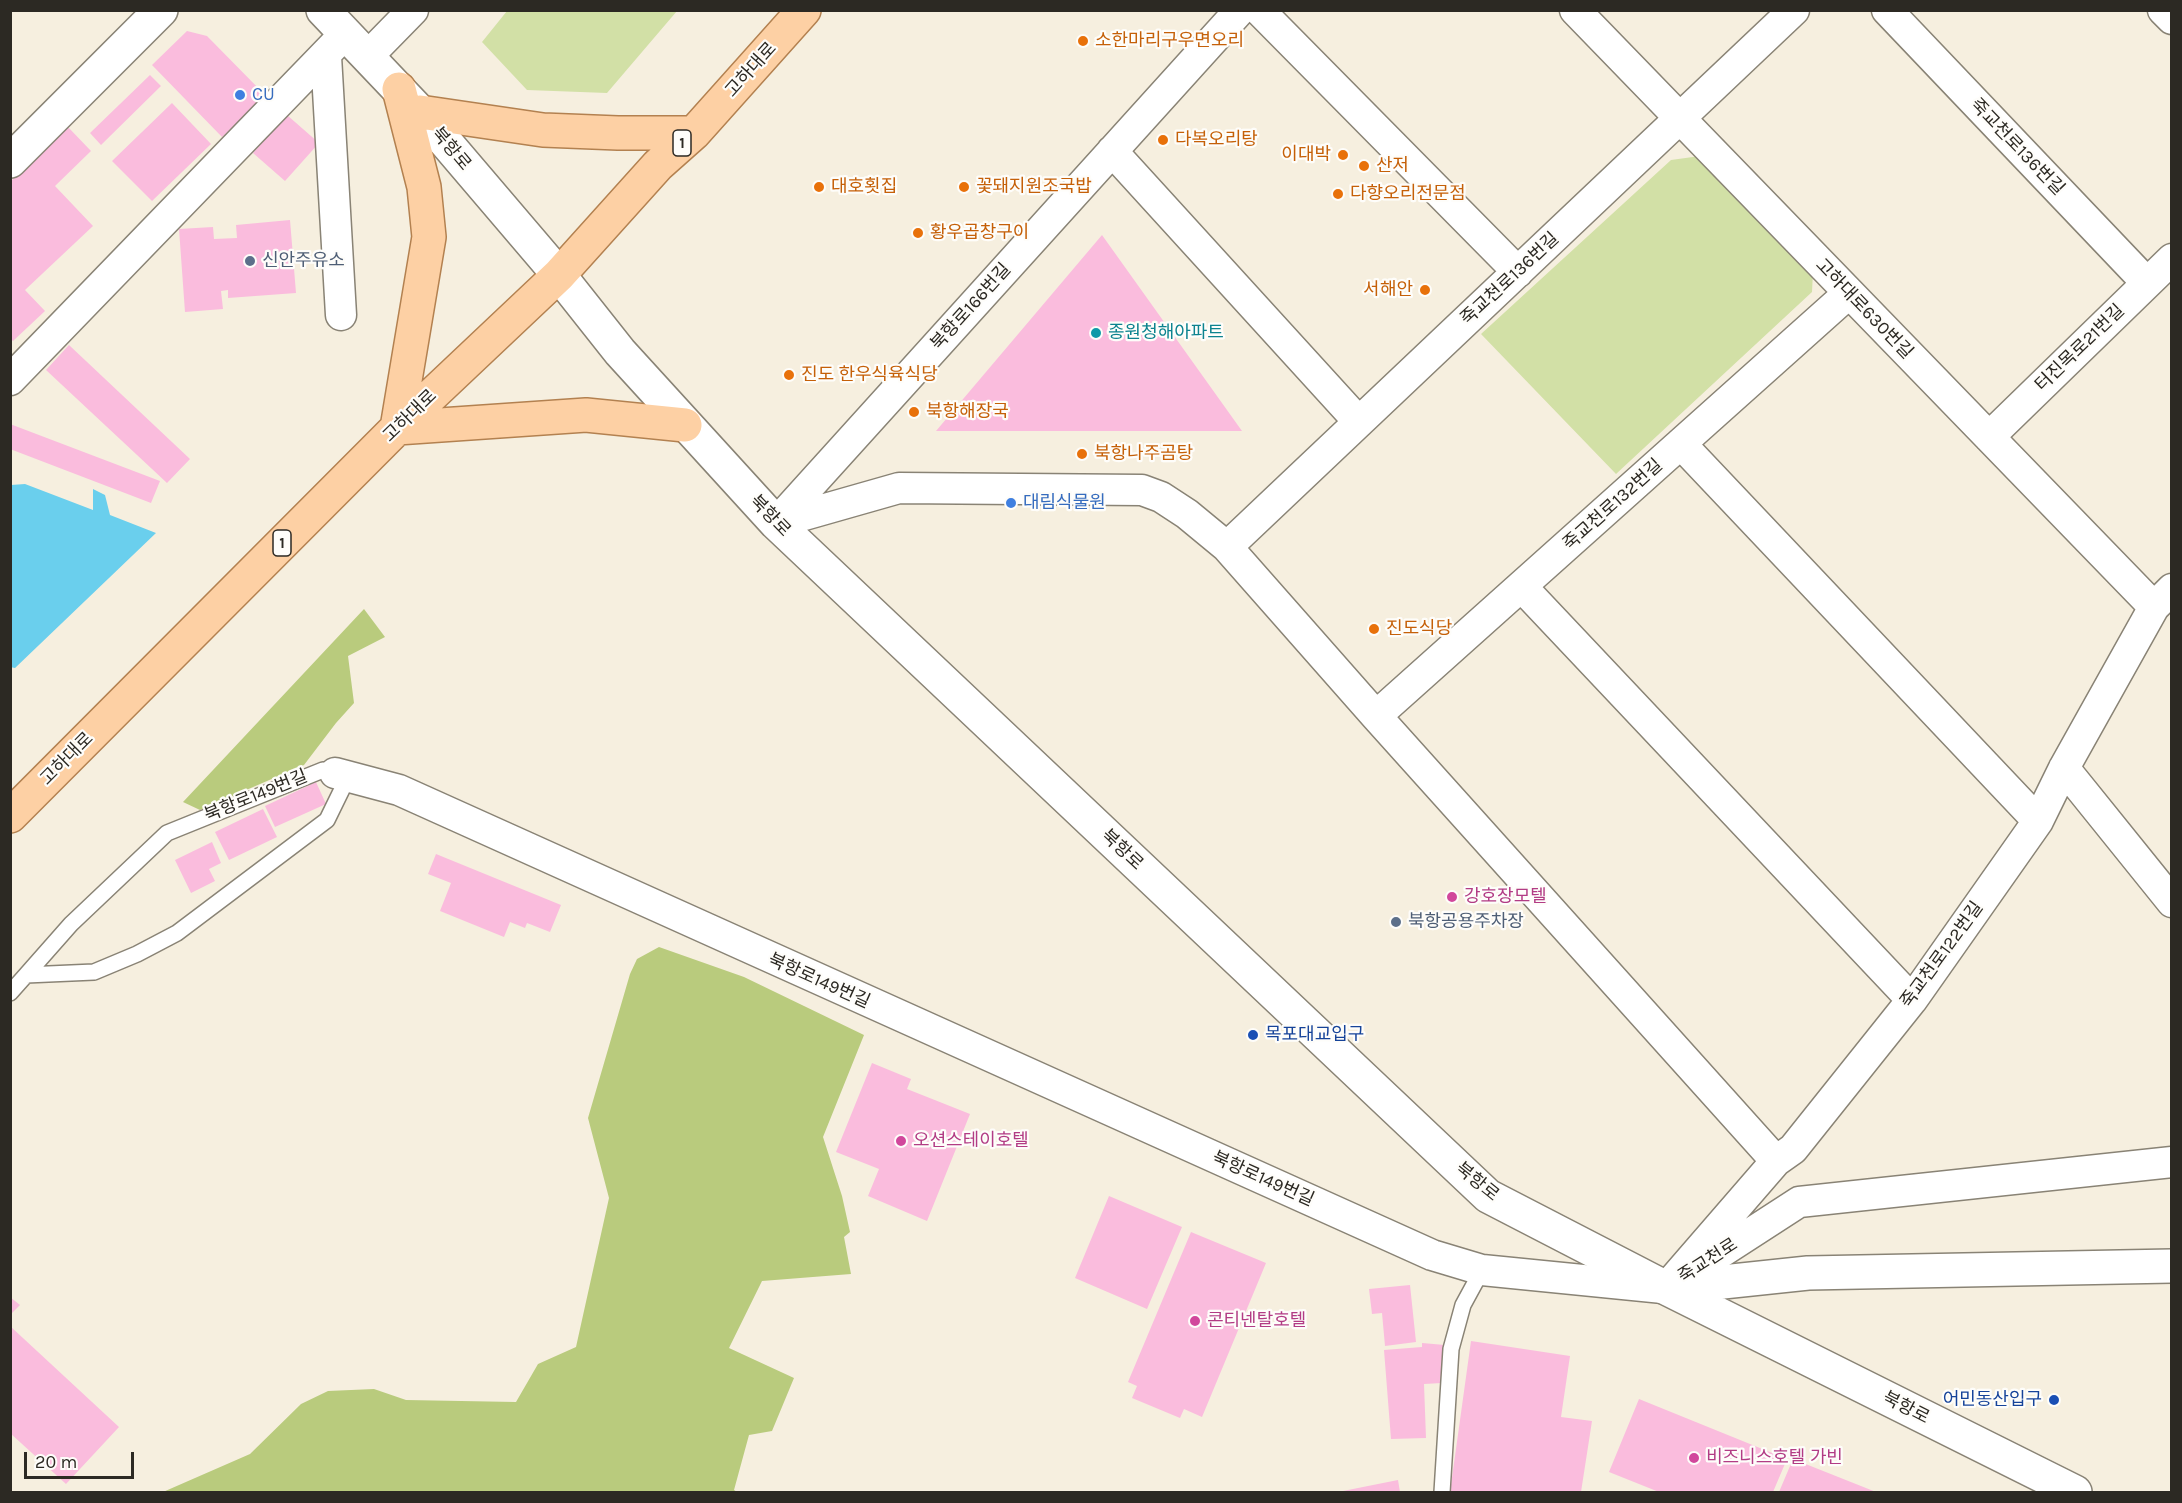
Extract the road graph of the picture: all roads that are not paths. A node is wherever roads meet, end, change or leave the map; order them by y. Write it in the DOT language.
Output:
graph roads {
  1 [pos="161,10"];
  2 [pos="323,10"];
  3 [pos="413,10"];
  4 [pos="804,10"];
  5 [pos="1240,10"];
  6 [pos="1259,10"];
  7 [pos="1575,10"];
  8 [pos="1794,10"];
  9 [pos="1887,10"];
  10 [pos="2163,10"];
  11 [pos="2172,19"];
  12 [pos="346,49"];
  13 [pos="410,101"];
  14 [pos="1680,118"];
  15 [pos="694,133"];
  16 [pos="1112,151"];
  17 [pos="10,161"];
  18 [pos="2172,260"];
  19 [pos="1518,272"];
  20 [pos="559,274"];
  21 [pos="2147,283"];
  22 [pos="1849,293"];
  23 [pos="341,315"];
  24 [pos="10,380"];
  25 [pos="1359,422"];
  26 [pos="685,425"];
  27 [pos="397,428"];
  28 [pos="1989,437"];
  29 [pos="1681,444"];
  30 [pos="776,523"];
  31 [pos="1227,547"];
  32 [pos="1522,587"];
  33 [pos="2163,598"];
  34 [pos="1376,716"];
  35 [pos="2064,768"];
  36 [pos="341,775"];
  37 [pos="10,816"];
  38 [pos="2038,821"];
  39 [pos="2172,902"];
  40 [pos="26,975"];
  41 [pos="10,993"];
  42 [pos="1912,1000"];
  43 [pos="1776,1161"];
  44 [pos="2172,1162"];
  45 [pos="2172,1266"];
  46 [pos="1482,1270"];
  47 [pos="1666,1288"];
  48 [pos="1442,1492"];
  49 [pos="2075,1492"];
  1 -- 17 [label="street"];
  2 -- 12 [label="street, 북항로"];
  3 -- 12 [label="street"];
  4 -- 15 [label="main road, 고하대로 / 1"];
  5 -- 16 [label="street, 북항로166번길"];
  6 -- 19 [label="street"];
  7 -- 14 [label="street, 고하대로630번길"];
  8 -- 14 [label="street, 죽교천로136번길"];
  9 -- 21 [label="street, 죽교천로136번길"];
  10 -- 11 [label="street"];
  12 -- 13 [label="street, 북항로"];
  12 -- 23 [label="street"];
  12 -- 24 [label="street"];
  13 -- 15 [label="main road"];
  13 -- 20 [label="street, 북항로"];
  13 -- 27 [label="main road"];
  14 -- 19 [label="street, 죽교천로136번길"];
  14 -- 22 [label="street, 고하대로630번길"];
  15 -- 20 [label="main road, 고하대로 / 1"];
  16 -- 25 [label="street"];
  16 -- 30 [label="street, 북항로166번길"];
  18 -- 21 [label="street, 터진목로21번길"];
  19 -- 25 [label="street, 죽교천로136번길"];
  20 -- 26 [label="street, 북항로"];
  20 -- 27 [label="main road, 고하대로 / 1"];
  21 -- 28 [label="street, 터진목로21번길"];
  22 -- 28 [label="street, 고하대로630번길"];
  22 -- 29 [label="street, 죽교천로132번길"];
  25 -- 31 [label="street, 죽교천로136번길"];
  26 -- 27 [label="main road"];
  26 -- 30 [label="street, 북항로"];
  27 -- 37 [label="main road, 고하대로 / 1"];
  28 -- 33 [label="street, 고하대로630번길"];
  29 -- 32 [label="street, 죽교천로132번길"];
  29 -- 38 [label="street"];
  30 -- 31 [label="street"];
  30 -- 47 [label="street, 북항로"];
  31 -- 34 [label="street"];
  32 -- 34 [label="street, 죽교천로132번길"];
  32 -- 42 [label="street"];
  33 -- 35 [label="street, 죽교천로122번길"];
  34 -- 43 [label="street"];
  35 -- 38 [label="street, 죽교천로122번길"];
  35 -- 39 [label="street"];
  36 -- 40 [label="lane, 북항로149번길"];
  36 -- 40 [label="lane"];
  36 -- 46 [label="street, 북항로149번길"];
  38 -- 42 [label="street, 죽교천로122번길"];
  40 -- 41 [label="lane, 북항로149번길"];
  42 -- 43 [label="street, 죽교천로122번길"];
  43 -- 47 [label="street, 죽교천로122번길"];
  44 -- 47 [label="street, 죽교천로"];
  45 -- 47 [label="street, 죽교천로"];
  46 -- 47 [label="street, 북항로149번길"];
  46 -- 48 [label="lane"];
  47 -- 49 [label="street, 북항로"];
}
